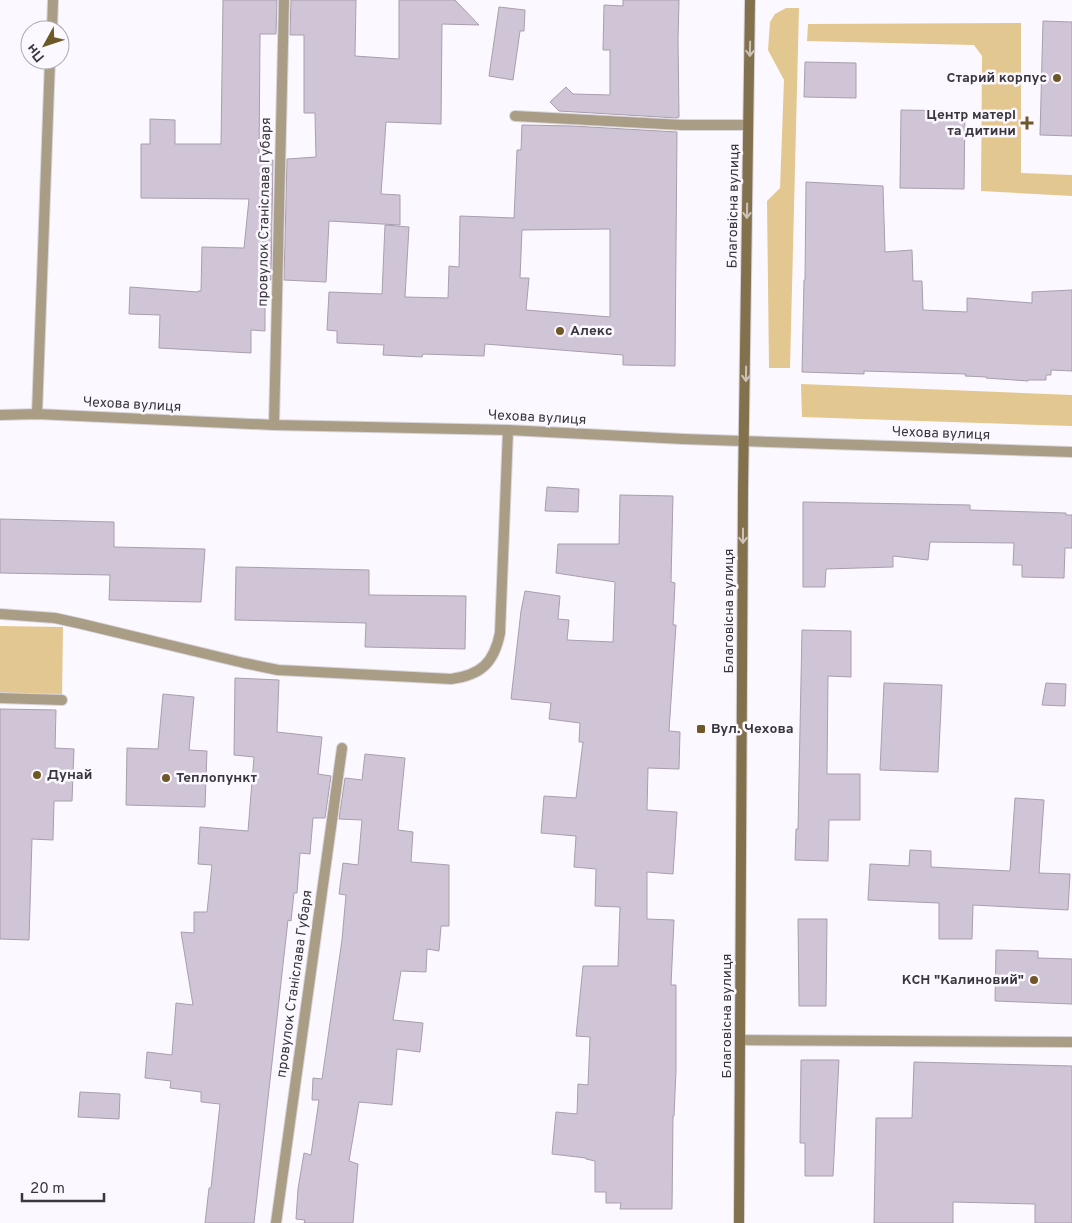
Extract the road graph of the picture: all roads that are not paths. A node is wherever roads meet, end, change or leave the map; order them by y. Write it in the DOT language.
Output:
graph roads {
  1 [pos="53,0"];
  2 [pos="284,0"];
  3 [pos="750,0"];
  4 [pos="52,20"];
  5 [pos="50,70"];
  6 [pos="516,116"];
  7 [pos="748,125"];
  8 [pos="37,414"];
  9 [pos="0,415"];
  10 [pos="274,425"];
  11 [pos="508,430"];
  12 [pos="744,441"];
  13 [pos="1072,452"];
  14 [pos="0,614"];
  15 [pos="0,698"];
  16 [pos="62,700"];
  17 [pos="342,748"];
  18 [pos="740,1040"];
  19 [pos="1072,1042"];
  20 [pos="276,1223"];
  21 [pos="738,1223"];
  1 -- 4 [label="street"];
  2 -- 10 [label="street, провулок Станіслава Губаря"];
  3 -- 7 [label="main road, Благовісна вулиця, one-way"];
  5 -- 8 [label="street"];
  6 -- 7 [label="street"];
  7 -- 12 [label="main road, Благовісна вулиця, one-way"];
  8 -- 9 [label="street, Чехова вулиця"];
  8 -- 10 [label="street, Чехова вулиця"];
  10 -- 11 [label="street, Чехова вулиця"];
  11 -- 12 [label="street, Чехова вулиця"];
  11 -- 14 [label="street"];
  12 -- 13 [label="street, Чехова вулиця"];
  12 -- 18 [label="main road, Благовісна вулиця, one-way"];
  15 -- 16 [label="street"];
  17 -- 20 [label="street, провулок Станіслава Губаря"];
  18 -- 19 [label="street"];
  18 -- 21 [label="main road, Благовісна вулиця"];
}
